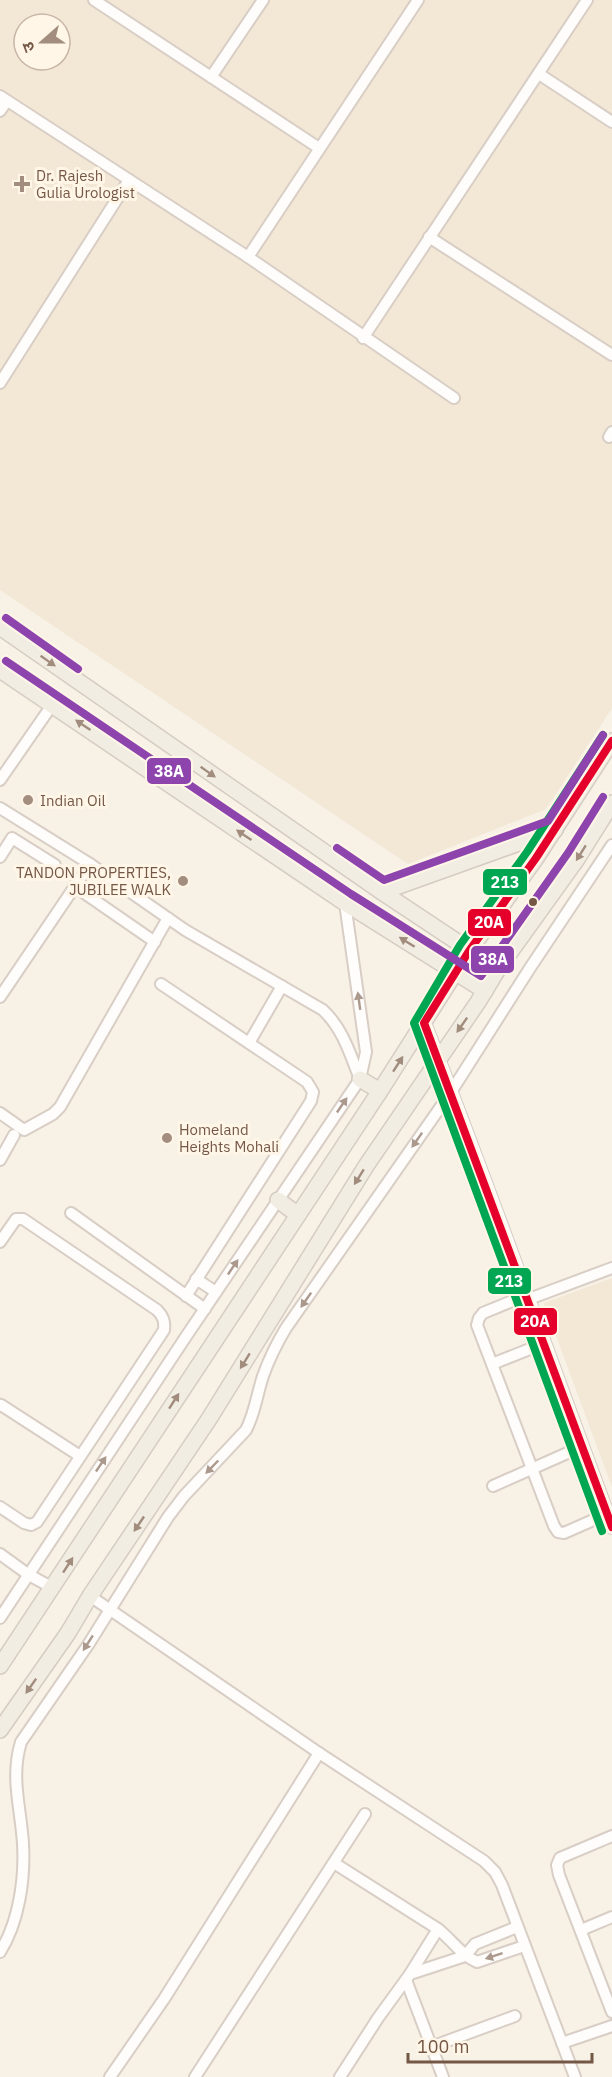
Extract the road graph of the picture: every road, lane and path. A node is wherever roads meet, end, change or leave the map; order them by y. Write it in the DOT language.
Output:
graph roads {
  1 [pos="94,0"];
  2 [pos="263,0"];
  3 [pos="418,0"];
  4 [pos="587,0"];
  5 [pos="539,74"];
  6 [pos="211,77"];
  7 [pos="4,98"];
  8 [pos="0,111"];
  9 [pos="612,122"];
  10 [pos="319,148"];
  11 [pos="129,180"];
  12 [pos="429,237"];
  13 [pos="248,257"];
  14 [pos="363,338"];
  15 [pos="612,355"];
  16 [pos="0,383"];
  17 [pos="454,398"];
  18 [pos="0,627"];
  19 [pos="0,670"];
  20 [pos="52,705"];
  21 [pos="612,741"];
  22 [pos="0,780"];
  23 [pos="612,803"];
  24 [pos="0,808"];
  25 [pos="555,830"];
  26 [pos="612,845"];
  27 [pos="0,857"];
  28 [pos="90,864"];
  29 [pos="55,865"];
  30 [pos="77,882"];
  31 [pos="382,892"];
  32 [pos="345,903"];
  33 [pos="168,918"];
  34 [pos="157,938"];
  35 [pos="469,951"];
  36 [pos="498,969"];
  37 [pos="456,973"];
  38 [pos="161,984"];
  39 [pos="282,986"];
  40 [pos="485,991"];
  41 [pos="0,997"];
  42 [pos="424,1023"];
  43 [pos="249,1043"];
  44 [pos="438,1059"];
  45 [pos="360,1079"];
  46 [pos="380,1091"];
  47 [pos="451,1092"];
  48 [pos="0,1113"];
  49 [pos="14,1135"];
  50 [pos="0,1160"];
  51 [pos="278,1200"];
  52 [pos="71,1213"];
  53 [pos="298,1215"];
  54 [pos="0,1242"];
  55 [pos="612,1268"];
  56 [pos="196,1279"];
  57 [pos="216,1292"];
  58 [pos="186,1296"];
  59 [pos="528,1297"];
  60 [pos="204,1309"];
  61 [pos="544,1343"];
  62 [pos="492,1364"];
  63 [pos="0,1405"];
  64 [pos="581,1447"];
  65 [pos="80,1456"];
  66 [pos="533,1468"];
  67 [pos="493,1486"];
  68 [pos="0,1507"];
  69 [pos="610,1521"];
  70 [pos="0,1554"];
  71 [pos="30,1575"];
  72 [pos="53,1588"];
  73 [pos="90,1596"];
  74 [pos="109,1609"];
  75 [pos="0,1618"];
  76 [pos="0,1666"];
  77 [pos="0,1730"];
  78 [pos="319,1753"];
  79 [pos="365,1814"];
  80 [pos="612,1836"];
  81 [pos="334,1863"];
  82 [pos="612,1917"];
  83 [pos="517,1927"];
  84 [pos="438,1929"];
  85 [pos="581,1930"];
  86 [pos="524,1946"];
  87 [pos="0,1952"];
  88 [pos="465,1956"];
  89 [pos="408,1977"];
  90 [pos="612,2012"];
  91 [pos="514,2016"];
  92 [pos="612,2026"];
  93 [pos="562,2043"];
  94 [pos="431,2047"];
  95 [pos="110,2077"];
  96 [pos="195,2077"];
  97 [pos="340,2077"];
  98 [pos="443,2077"];
  99 [pos="575,2077"];
  1 -- 6 [label="street"];
  2 -- 6 [label="street"];
  3 -- 10 [label="street"];
  4 -- 5 [label="street"];
  5 -- 9 [label="street"];
  5 -- 12 [label="street"];
  6 -- 10 [label="street"];
  7 -- 8 [label="street"];
  7 -- 11 [label="street"];
  10 -- 13 [label="street"];
  11 -- 13 [label="street"];
  11 -- 16 [label="street"];
  12 -- 14 [label="street"];
  12 -- 15 [label="street"];
  13 -- 14 [label="street"];
  14 -- 17 [label="street"];
  18 -- 31 [label="main road, one-way"];
  19 -- 20 [label="main road"];
  20 -- 22 [label="street"];
  32 -- 20 [label="main road, one-way"];
  21 -- 25 [label="main road"];
  23 -- 36 [label="main road, one-way"];
  24 -- 28 [label="street"];
  25 -- 31 [label="main road"];
  25 -- 35 [label="main road"];
  26 -- 47 [label="street"];
  27 -- 29 [label="street"];
  28 -- 30 [label="street"];
  28 -- 33 [label="street"];
  30 -- 34 [label="street"];
  30 -- 41 [label="street"];
  31 -- 35 [label="main road"];
  37 -- 32 [label="main road, one-way"];
  45 -- 32 [label="street, one-way"];
  33 -- 34 [label="street"];
  33 -- 39 [label="street"];
  34 -- 48 [label="street"];
  35 -- 36 [label="main road"];
  35 -- 37 [label="main road"];
  36 -- 40 [label="main road"];
  37 -- 40 [label="main road"];
  37 -- 42 [label="main road"];
  38 -- 43 [label="street"];
  39 -- 43 [label="street"];
  39 -- 45 [label="street"];
  40 -- 44 [label="main road, one-way"];
  42 -- 44 [label="street"];
  46 -- 42 [label="main road, one-way"];
  43 -- 56 [label="street"];
  44 -- 47 [label="street"];
  44 -- 73 [label="main road, one-way"];
  45 -- 46 [label="main road"];
  51 -- 45 [label="street, one-way"];
  46 -- 53 [label="main road"];
  47 -- 59 [label="street"];
  47 -- 74 [label="street, one-way"];
  49 -- 50 [label="street"];
  51 -- 53 [label="main road"];
  57 -- 51 [label="street, one-way"];
  52 -- 58 [label="street"];
  72 -- 53 [label="main road, one-way"];
  54 -- 65 [label="street"];
  55 -- 59 [label="street"];
  56 -- 57 [label="street"];
  56 -- 58 [label="street"];
  57 -- 60 [label="street"];
  58 -- 60 [label="street"];
  59 -- 61 [label="street"];
  59 -- 62 [label="street"];
  71 -- 60 [label="street, one-way"];
  61 -- 62 [label="street"];
  61 -- 64 [label="street"];
  62 -- 66 [label="street"];
  63 -- 65 [label="street"];
  64 -- 66 [label="street"];
  64 -- 69 [label="street"];
  65 -- 68 [label="street"];
  66 -- 67 [label="street"];
  66 -- 69 [label="street"];
  70 -- 71 [label="street"];
  71 -- 72 [label="street"];
  71 -- 75 [label="street"];
  72 -- 76 [label="main road"];
  73 -- 74 [label="street"];
  73 -- 77 [label="main road, one-way"];
  74 -- 78 [label="street"];
  74 -- 87 [label="street, one-way"];
  78 -- 83 [label="street"];
  78 -- 95 [label="street"];
  79 -- 81 [label="street"];
  80 -- 85 [label="street"];
  81 -- 84 [label="street"];
  81 -- 96 [label="street"];
  82 -- 85 [label="street"];
  83 -- 86 [label="street"];
  83 -- 88 [label="street"];
  84 -- 88 [label="street"];
  84 -- 89 [label="street"];
  85 -- 90 [label="street"];
  86 -- 88 [label="street, one-way"];
  86 -- 93 [label="street"];
  88 -- 89 [label="street"];
  89 -- 94 [label="street"];
  89 -- 97 [label="street"];
  91 -- 94 [label="street"];
  92 -- 93 [label="street"];
  93 -- 99 [label="street"];
  94 -- 98 [label="street"];
}
